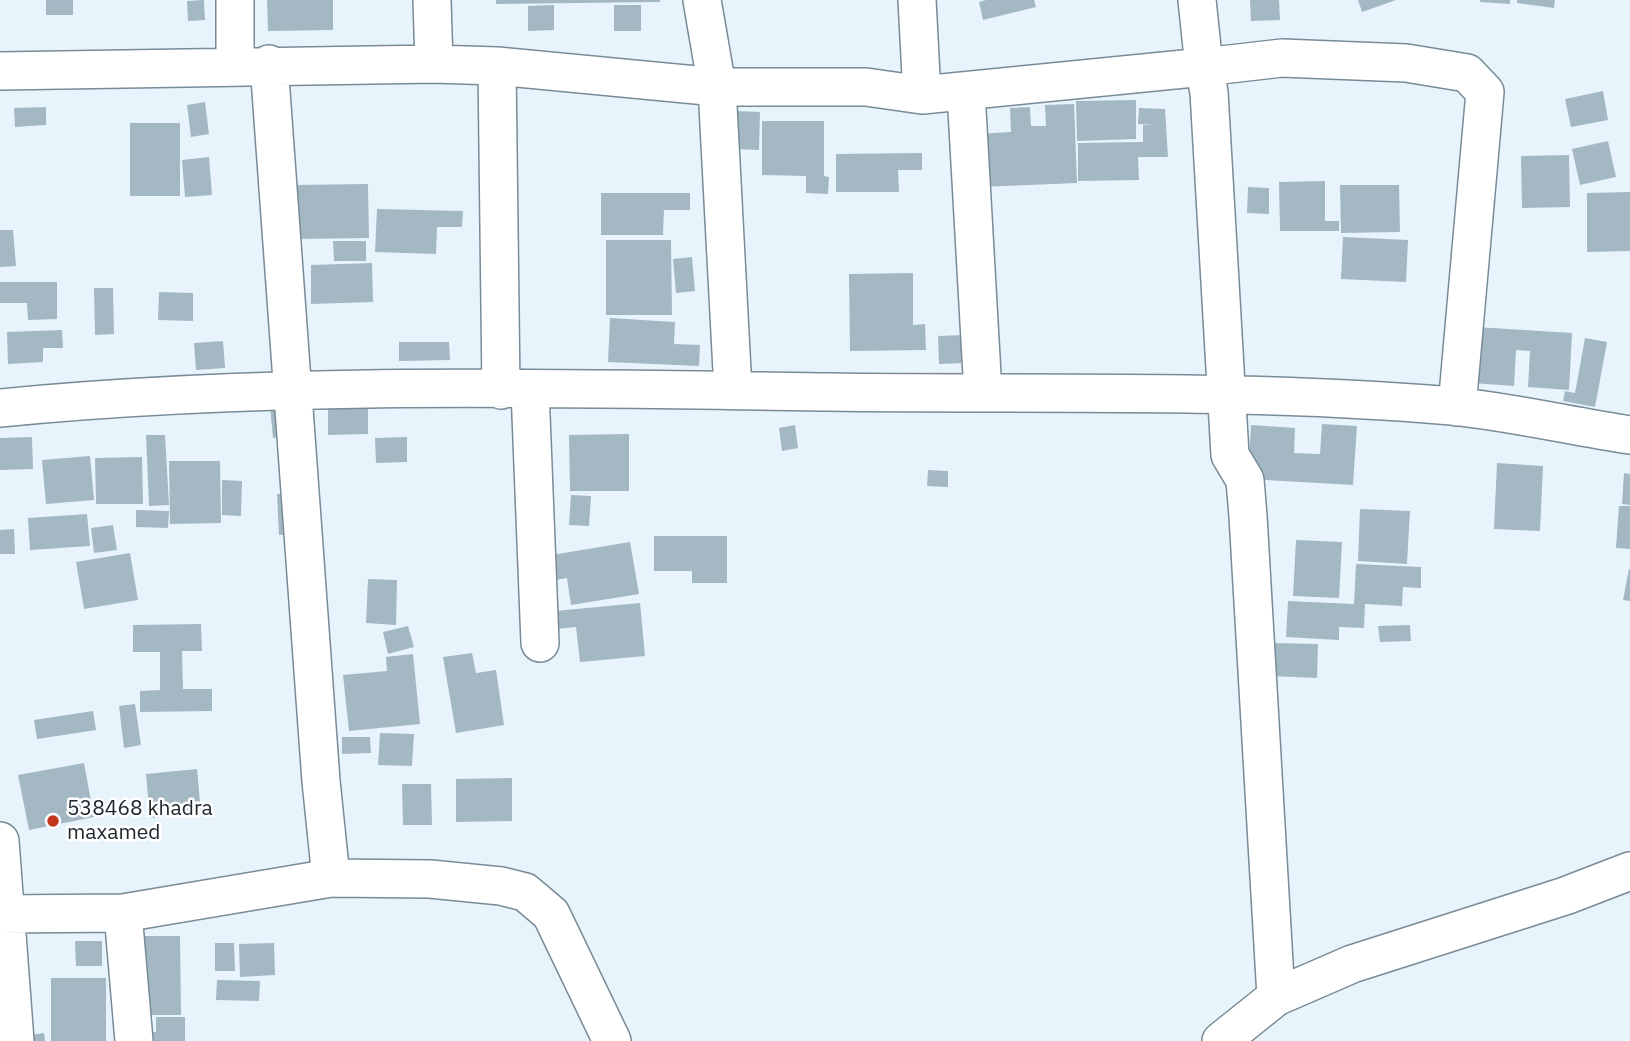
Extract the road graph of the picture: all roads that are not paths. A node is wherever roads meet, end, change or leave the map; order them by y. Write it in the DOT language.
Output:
graph roads {
  1 [pos="235,0"];
  2 [pos="432,0"];
  3 [pos="702,0"];
  4 [pos="917,0"];
  5 [pos="1197,0"];
  6 [pos="434,64"];
  7 [pos="252,65"];
  8 [pos="497,66"];
  9 [pos="1204,67"];
  10 [pos="0,71"];
  11 [pos="717,87"];
  12 [pos="966,92"];
  13 [pos="922,95"];
  14 [pos="516,390"];
  15 [pos="733,390"];
  16 [pos="293,392"];
  17 [pos="983,393"];
  18 [pos="1227,396"];
  19 [pos="1457,407"];
  20 [pos="0,408"];
  21 [pos="1630,435"];
  22 [pos="540,643"];
  23 [pos="0,841"];
  24 [pos="1630,871"];
  25 [pos="331,878"];
  26 [pos="123,913"];
  27 [pos="3,914"];
  28 [pos="1276,997"];
  29 [pos="15,1041"];
  30 [pos="134,1041"];
  31 [pos="612,1041"];
  32 [pos="1221,1041"];
  1 -- 7 [label="street"];
  2 -- 6 [label="street"];
  3 -- 11 [label="street"];
  4 -- 13 [label="street"];
  5 -- 9 [label="street"];
  6 -- 7 [label="street"];
  6 -- 8 [label="street"];
  7 -- 10 [label="street"];
  7 -- 16 [label="street"];
  8 -- 11 [label="street"];
  8 -- 14 [label="street"];
  9 -- 12 [label="street"];
  9 -- 18 [label="street"];
  9 -- 19 [label="street"];
  11 -- 13 [label="street"];
  11 -- 15 [label="street"];
  12 -- 13 [label="street"];
  12 -- 17 [label="street"];
  14 -- 15 [label="street"];
  14 -- 16 [label="street"];
  14 -- 22 [label="street"];
  15 -- 17 [label="street"];
  16 -- 20 [label="street"];
  16 -- 25 [label="street"];
  17 -- 18 [label="street"];
  18 -- 19 [label="street"];
  18 -- 28 [label="street"];
  19 -- 21 [label="street"];
  23 -- 27 [label="street"];
  24 -- 28 [label="street"];
  25 -- 26 [label="street"];
  25 -- 31 [label="street"];
  26 -- 27 [label="street"];
  26 -- 30 [label="street"];
  27 -- 29 [label="street"];
  28 -- 32 [label="street"];
}
